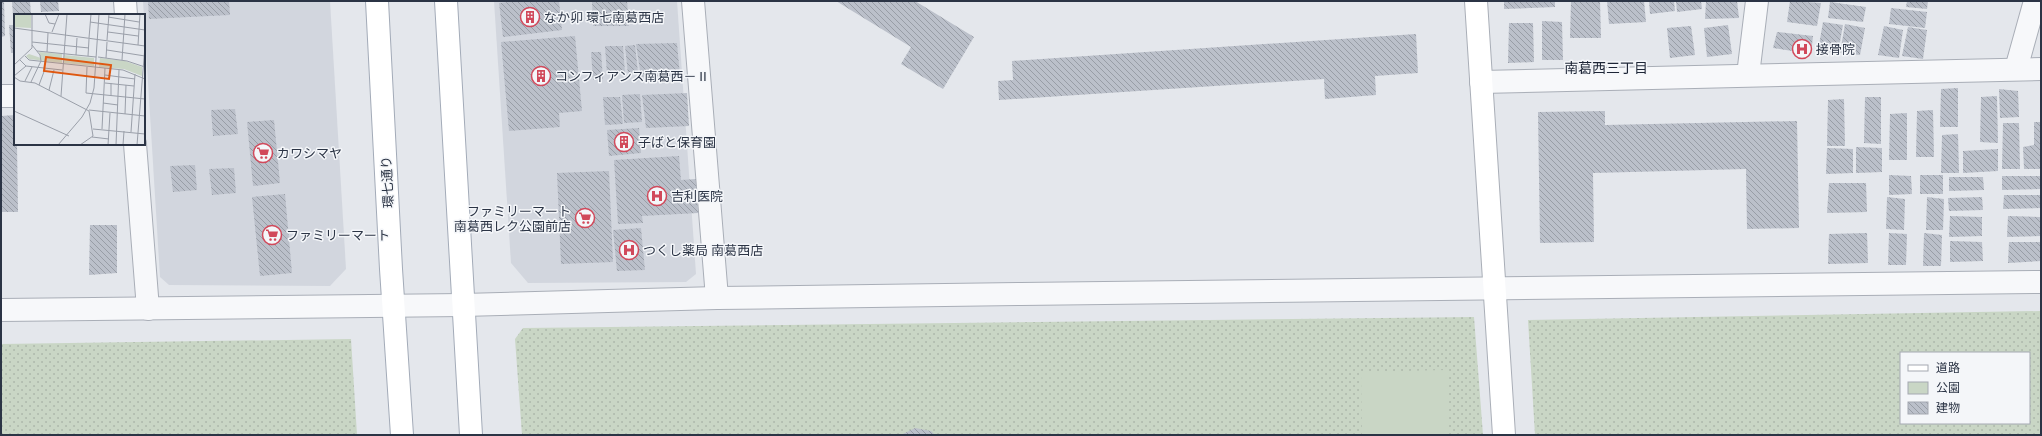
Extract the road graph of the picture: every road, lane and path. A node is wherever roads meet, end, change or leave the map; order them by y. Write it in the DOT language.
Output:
graph roads {
  1 [pos="125,1"];
  2 [pos="377,1"];
  3 [pos="446,1"];
  4 [pos="693,1"];
  5 [pos="1476,1"];
  6 [pos="1757,1"];
  7 [pos="2035,1"];
  8 [pos="126,14"];
  9 [pos="2016,69"];
  10 [pos="2041,69"];
  11 [pos="1748,75"];
  12 [pos="1481,82"];
  13 [pos="1,96"];
  14 [pos="14,96"];
  15 [pos="136,145"];
  16 [pos="2041,282"];
  17 [pos="1494,288"];
  18 [pos="717,298"];
  19 [pos="463,305"];
  20 [pos="394,306"];
  21 [pos="148,309"];
  22 [pos="1,310"];
  23 [pos="402,435"];
  24 [pos="471,435"];
  25 [pos="1504,435"];
  1 -- 8 [label="street"];
  2 -- 20 [label="main road, 環七通り"];
  3 -- 19 [label="main road"];
  4 -- 18 [label="street"];
  5 -- 12 [label="main road"];
  6 -- 11 [label="street"];
  7 -- 9 [label="street"];
  9 -- 10 [label="street"];
  9 -- 11 [label="street"];
  11 -- 12 [label="street"];
  12 -- 17 [label="main road"];
  13 -- 14 [label="street"];
  15 -- 21 [label="street"];
  16 -- 17 [label="street"];
  17 -- 18 [label="street"];
  17 -- 25 [label="main road"];
  18 -- 19 [label="street"];
  19 -- 20 [label="street"];
  19 -- 24 [label="main road"];
  20 -- 21 [label="street"];
  20 -- 23 [label="main road, 環七通り"];
  21 -- 22 [label="street"];
}
